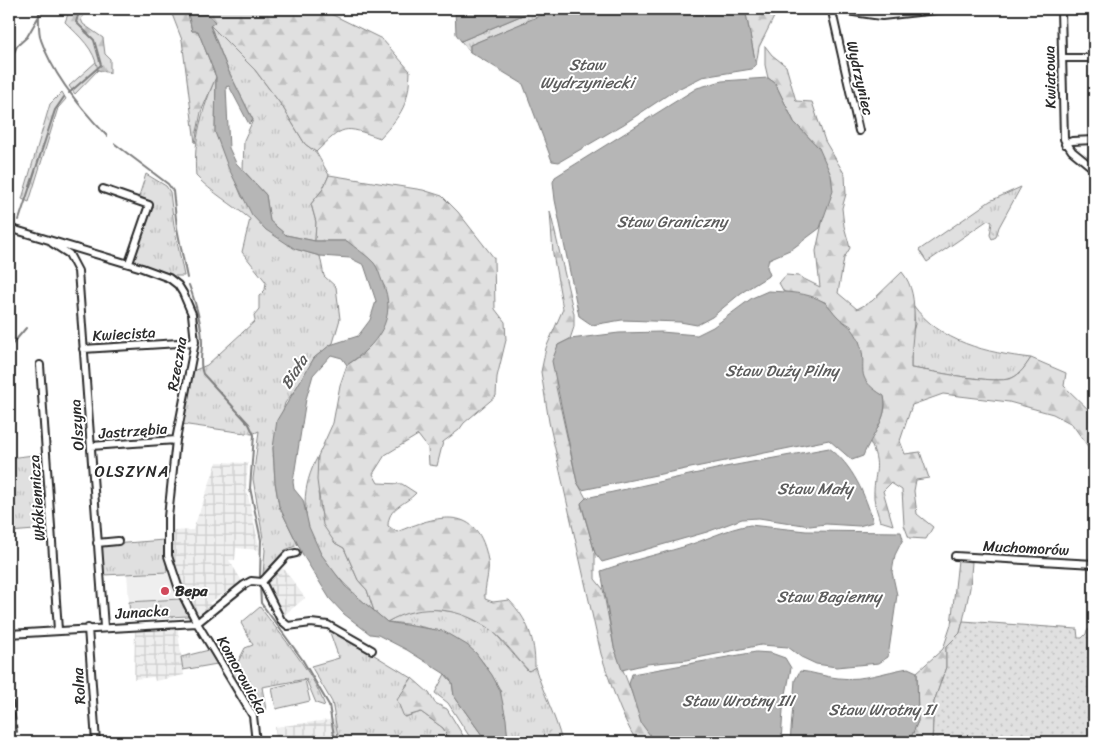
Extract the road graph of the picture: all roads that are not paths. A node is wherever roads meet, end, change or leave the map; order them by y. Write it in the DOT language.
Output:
graph roads {
  1 [pos="945,9"];
  2 [pos="1060,9"];
  3 [pos="874,12"];
  4 [pos="1062,58"];
  5 [pos="1094,58"];
  6 [pos="859,131"];
  7 [pos="1094,140"];
  8 [pos="1065,144"];
  9 [pos="1094,168"];
  10 [pos="103,189"];
  11 [pos="9,228"];
  12 [pos="44,239"];
  13 [pos="129,263"];
  14 [pos="195,342"];
  15 [pos="83,349"];
  16 [pos="40,366"];
  17 [pos="176,440"];
  18 [pos="91,446"];
  19 [pos="118,541"];
  20 [pos="97,543"];
  21 [pos="296,554"];
  22 [pos="956,556"];
  23 [pos="1094,564"];
  24 [pos="262,582"];
  25 [pos="197,623"];
  26 [pos="104,627"];
  27 [pos="88,628"];
  28 [pos="58,630"];
  29 [pos="9,634"];
  30 [pos="372,650"];
  31 [pos="96,742"];
  32 [pos="256,742"];
  1 -- 3 [label="street, Wydrzyniec"];
  2 -- 4 [label="street, Kwiatowa"];
  3 -- 6 [label="street, Wydrzyniec"];
  4 -- 5 [label="street"];
  4 -- 8 [label="street, Kwiatowa"];
  7 -- 8 [label="street"];
  8 -- 9 [label="street"];
  10 -- 13 [label="street"];
  11 -- 12 [label="street, Rzeczna"];
  12 -- 13 [label="street, Rzeczna"];
  12 -- 15 [label="street, Olszyna"];
  13 -- 14 [label="street, Rzeczna"];
  14 -- 15 [label="street, Kwiecista"];
  14 -- 17 [label="street, Rzeczna"];
  15 -- 18 [label="street, Olszyna"];
  16 -- 28 [label="street, Włókiennicza"];
  17 -- 18 [label="street, Jastrzębia"];
  17 -- 25 [label="street, Rzeczna"];
  18 -- 20 [label="street, Olszyna"];
  19 -- 20 [label="street"];
  20 -- 26 [label="street, Olszyna"];
  21 -- 24 [label="street"];
  22 -- 23 [label="street, Muchomorów"];
  24 -- 25 [label="street"];
  24 -- 30 [label="street"];
  25 -- 26 [label="street, Junacka"];
  25 -- 32 [label="street, Komorowicka"];
  26 -- 27 [label="street, Junacka"];
  27 -- 28 [label="street, Junacka"];
  27 -- 31 [label="street, Rolna"];
  28 -- 29 [label="street, Junacka"];
}
